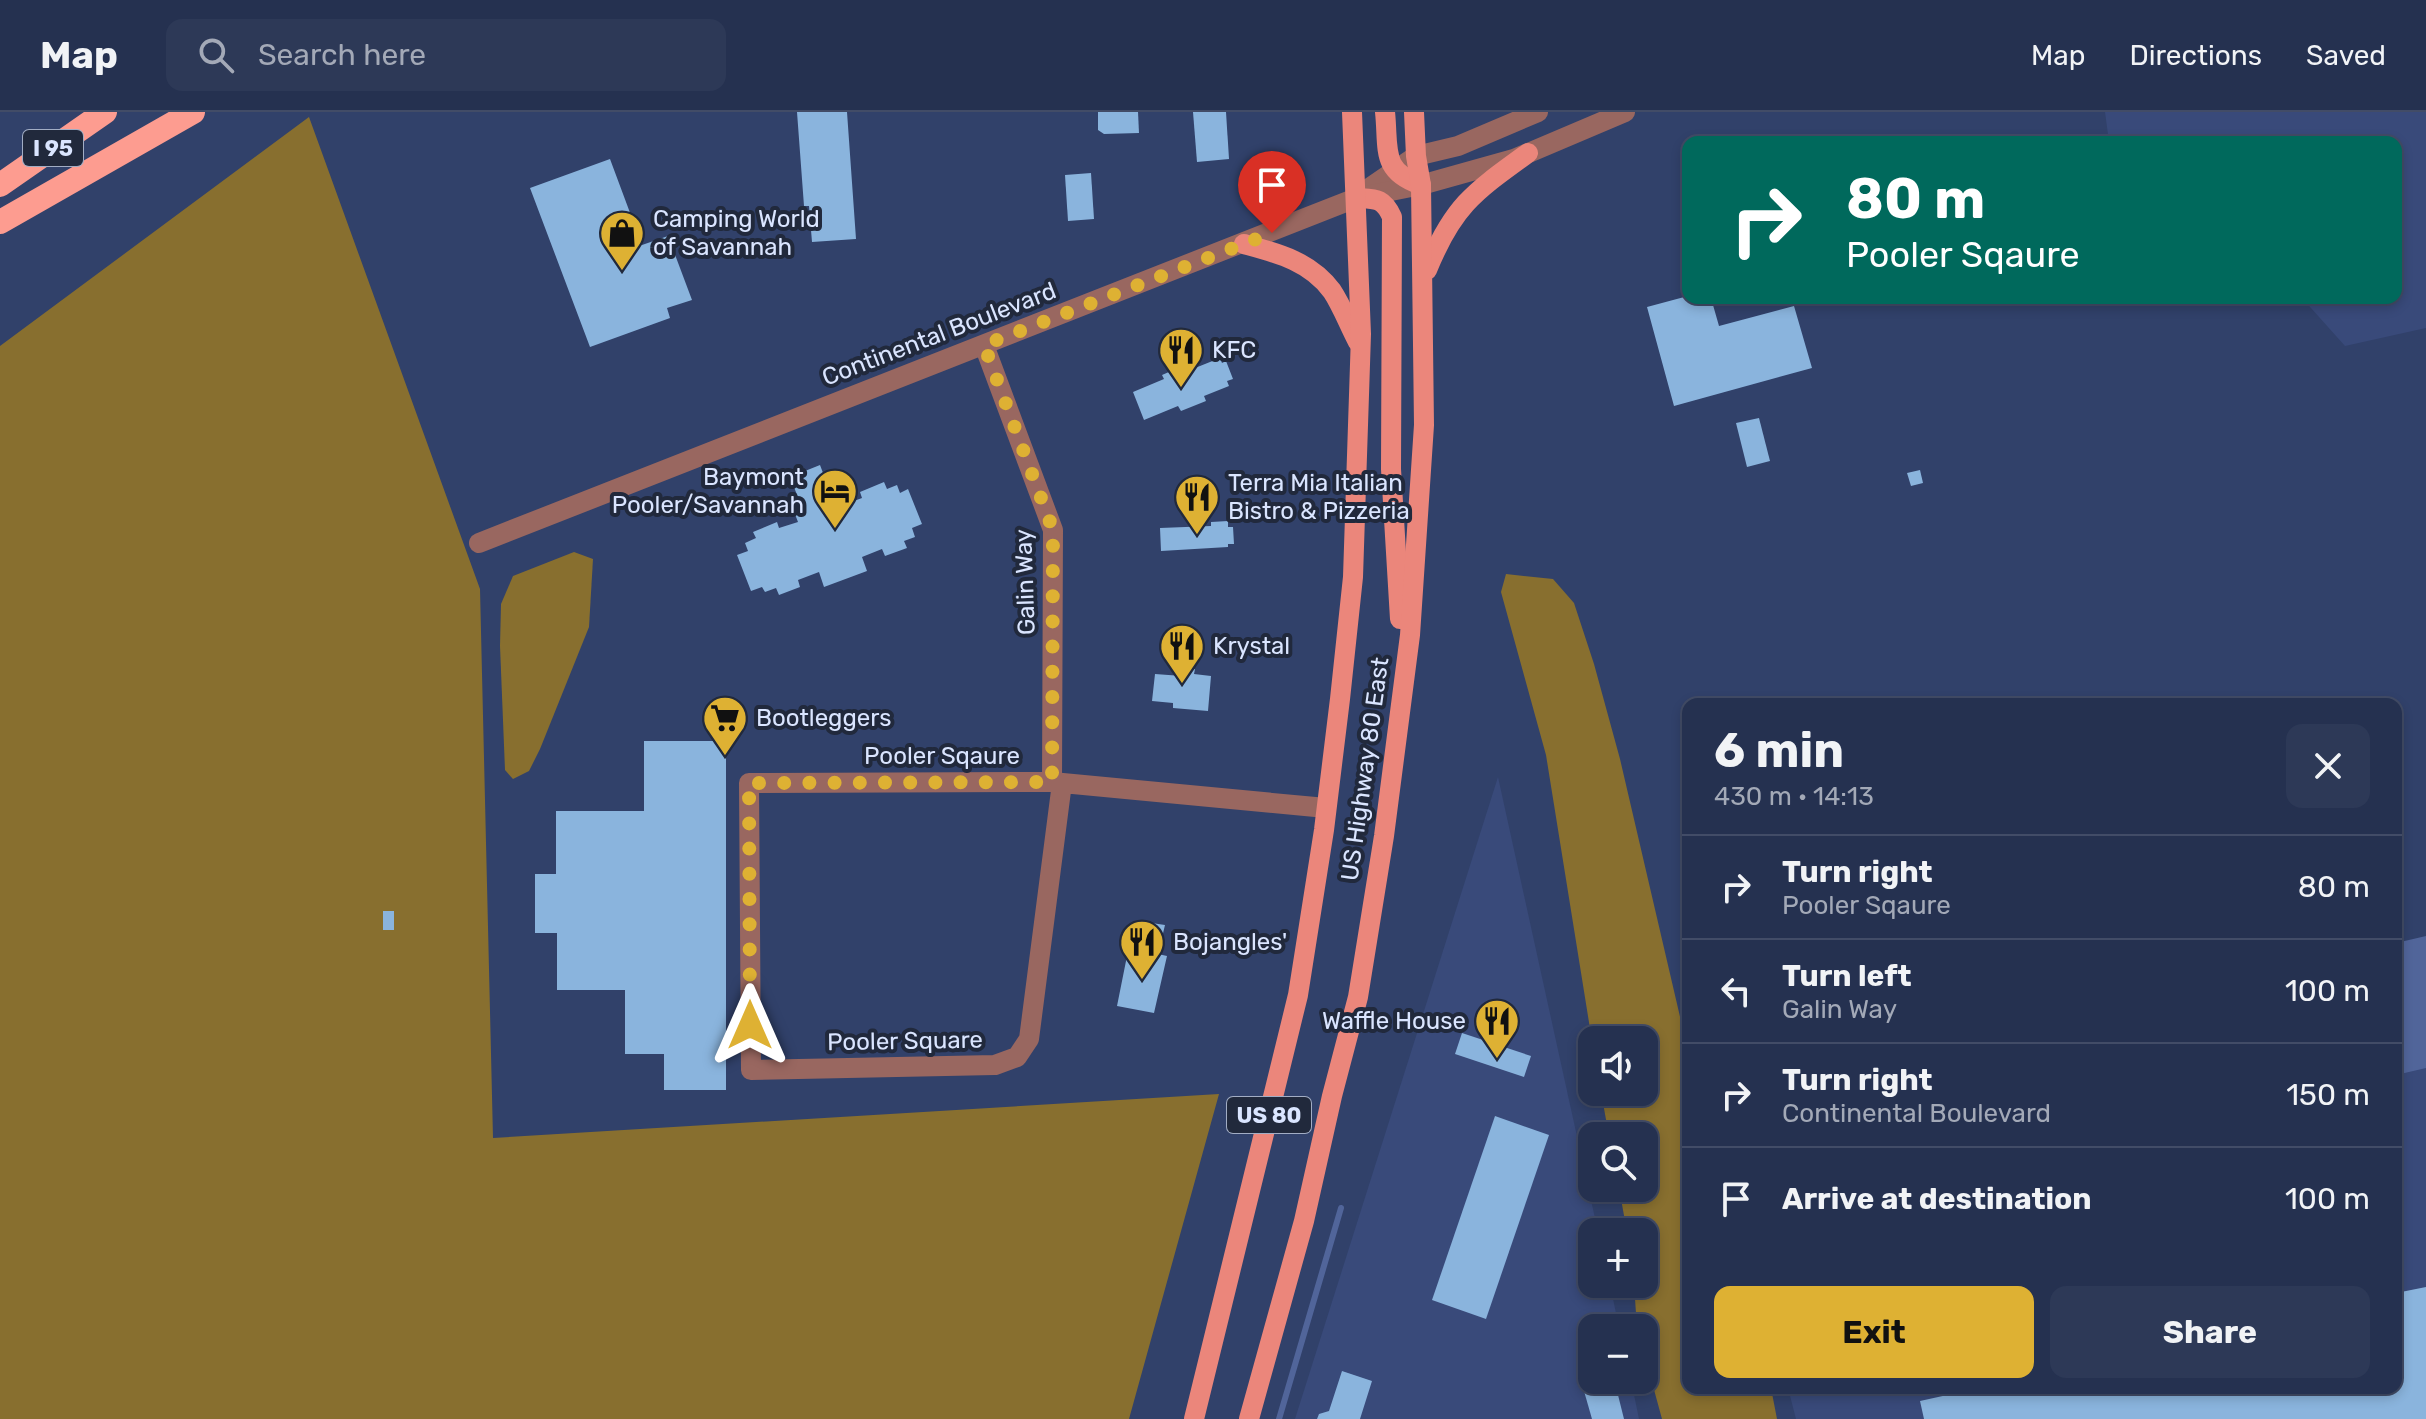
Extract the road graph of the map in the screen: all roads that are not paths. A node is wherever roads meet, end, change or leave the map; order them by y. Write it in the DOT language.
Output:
graph roads {
  1 [pos="105,112"];
  2 [pos="193,112"];
  3 [pos="1352,112"];
  4 [pos="1385,112"];
  5 [pos="1414,112"];
  6 [pos="1538,112"];
  7 [pos="1625,112"];
  8 [pos="1528,153"];
  9 [pos="1416,156"];
  10 [pos="1394,171"];
  11 [pos="0,185"];
  12 [pos="1421,185"];
  13 [pos="1356,198"];
  14 [pos="0,222"];
  15 [pos="1244,244"];
  16 [pos="1422,281"];
  17 [pos="984,345"];
  18 [pos="1360,347"];
  19 [pos="479,543"];
  20 [pos="1404,682"];
  21 [pos="1057,782"];
  22 [pos="749,783"];
  23 [pos="1326,808"];
  24 [pos="1194,1419"];
  25 [pos="1249,1419"];
  1 -- 11 [label="highway, I 95"];
  2 -- 14 [label="highway"];
  3 -- 13 [label="main road, US Highway 80 East / US 80"];
  4 -- 10 [label="main road"];
  5 -- 9 [label="main road, US Highway 80 East / US 80"];
  6 -- 9 [label="street"];
  7 -- 8 [label="street, Continental Boulevard"];
  8 -- 12 [label="street, Continental Boulevard"];
  8 -- 16 [label="main road"];
  9 -- 10 [label="street"];
  9 -- 12 [label="main road, US Highway 80 East / US 80"];
  10 -- 12 [label="main road"];
  10 -- 13 [label="street"];
  12 -- 13 [label="street, Continental Boulevard"];
  12 -- 16 [label="main road, US Highway 80 East / US 80"];
  13 -- 15 [label="street, Continental Boulevard"];
  13 -- 18 [label="main road, US Highway 80 East / US 80"];
  13 -- 20 [label="main road"];
  15 -- 17 [label="street, Continental Boulevard"];
  15 -- 18 [label="main road"];
  16 -- 20 [label="main road, US Highway 80 East / US 80"];
  17 -- 19 [label="street, Continental Boulevard"];
  17 -- 21 [label="street, Galin Way"];
  18 -- 23 [label="main road, US Highway 80 East / US 80"];
  20 -- 25 [label="main road, US Highway 80 East / US 80"];
  21 -- 22 [label="street, Pooler Sqaure"];
  21 -- 22 [label="street, Pooler Square"];
  21 -- 23 [label="street, Pooler Sqaure"];
  23 -- 24 [label="main road, US Highway 80 East / US 80"];
}
